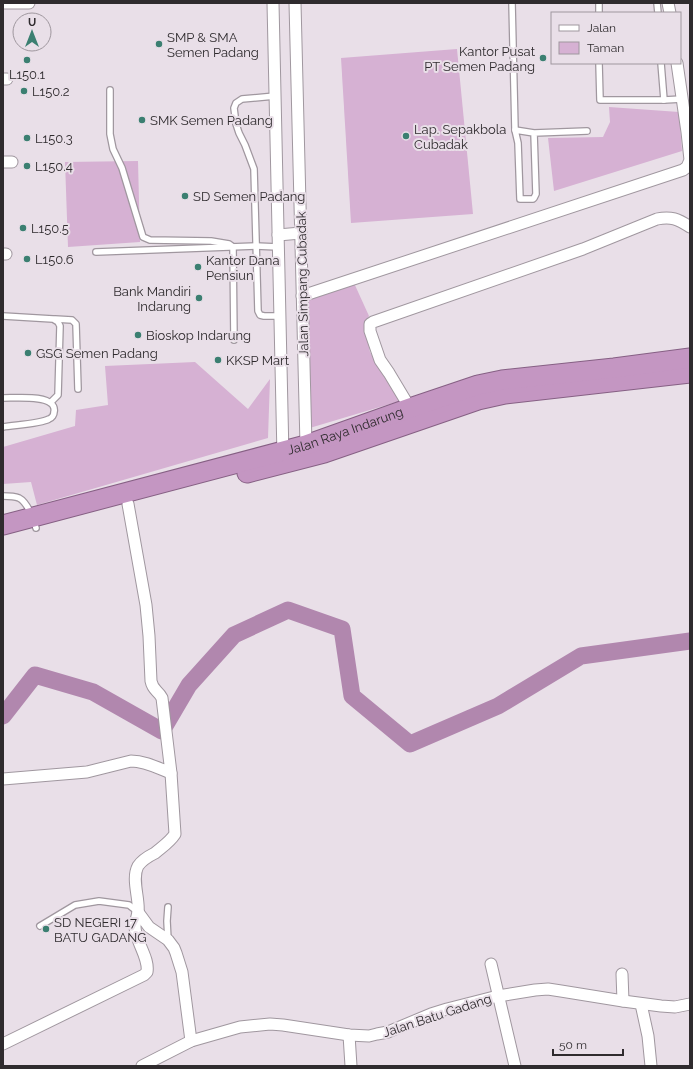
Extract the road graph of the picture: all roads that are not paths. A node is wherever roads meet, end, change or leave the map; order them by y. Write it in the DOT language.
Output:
graph roads {
  1 [pos="3,3"];
  2 [pos="28,3"];
  3 [pos="273,3"];
  4 [pos="295,3"];
  5 [pos="512,3"];
  6 [pos="599,64"];
  7 [pos="662,64"];
  8 [pos="677,64"];
  9 [pos="110,90"];
  10 [pos="275,96"];
  11 [pos="682,99"];
  12 [pos="664,100"];
  13 [pos="515,130"];
  14 [pos="587,131"];
  15 [pos="534,133"];
  16 [pos="690,227"];
  17 [pos="301,233"];
  18 [pos="278,235"];
  19 [pos="256,246"];
  20 [pos="233,247"];
  21 [pos="278,247"];
  22 [pos="96,252"];
  23 [pos="302,296"];
  24 [pos="3,316"];
  25 [pos="280,316"];
  26 [pos="53,319"];
  27 [pos="234,340"];
  28 [pos="690,358"];
  29 [pos="690,373"];
  30 [pos="615,375"];
  31 [pos="78,389"];
  32 [pos="3,398"];
  33 [pos="406,401"];
  34 [pos="51,402"];
  35 [pos="3,426"];
  36 [pos="303,452"];
  37 [pos="283,457"];
  38 [pos="3,496"];
  39 [pos="128,504"];
  40 [pos="35,523"];
  41 [pos="3,525"];
  42 [pos="3,537"];
  43 [pos="171,773"];
  44 [pos="3,779"];
  45 [pos="168,907"];
  46 [pos="138,912"];
  47 [pos="40,926"];
  48 [pos="168,940"];
  49 [pos="490,964"];
  50 [pos="622,974"];
  51 [pos="498,996"];
  52 [pos="623,1001"];
  53 [pos="640,1004"];
  54 [pos="690,1004"];
  55 [pos="349,1035"];
  56 [pos="191,1041"];
  57 [pos="3,1044"];
  58 [pos="142,1066"];
  59 [pos="350,1066"];
  60 [pos="515,1066"];
  61 [pos="651,1066"];
  1 -- 2 [label="street"];
  3 -- 10 [label="street, Jalan Simpang Cubadak"];
  4 -- 17 [label="street, Jalan Simpang Cubadak"];
  5 -- 13 [label="lane"];
  6 -- 12 [label="lane"];
  7 -- 12 [label="lane"];
  8 -- 11 [label="street"];
  9 -- 20 [label="lane"];
  10 -- 18 [label="street, Jalan Simpang Cubadak"];
  10 -- 19 [label="lane"];
  11 -- 12 [label="lane"];
  11 -- 23 [label="street"];
  13 -- 15 [label="lane"];
  13 -- 15 [label="lane"];
  14 -- 15 [label="lane"];
  16 -- 33 [label="street"];
  17 -- 18 [label="street"];
  17 -- 23 [label="street, Jalan Simpang Cubadak"];
  18 -- 21 [label="street, Jalan Simpang Cubadak"];
  19 -- 20 [label="lane"];
  19 -- 21 [label="lane"];
  19 -- 25 [label="lane"];
  20 -- 22 [label="lane"];
  20 -- 27 [label="lane"];
  21 -- 25 [label="street, Jalan Simpang Cubadak"];
  23 -- 36 [label="street, Jalan Simpang Cubadak"];
  24 -- 26 [label="lane"];
  25 -- 37 [label="street, Jalan Simpang Cubadak"];
  26 -- 31 [label="lane"];
  26 -- 34 [label="lane"];
  28 -- 30 [label="highway, Jalan Raya Indarung"];
  29 -- 30 [label="highway, Jalan Raya Indarung"];
  30 -- 33 [label="highway, Jalan Raya Indarung"];
  30 -- 36 [label="highway, Jalan Raya Indarung"];
  32 -- 34 [label="lane"];
  33 -- 36 [label="highway, Jalan Raya Indarung"];
  34 -- 35 [label="lane"];
  36 -- 37 [label="highway, Jalan Raya Indarung"];
  37 -- 39 [label="highway, Jalan Raya Indarung"];
  37 -- 40 [label="highway, Jalan Raya Indarung"];
  38 -- 40 [label="lane"];
  39 -- 40 [label="highway, Jalan Raya Indarung"];
  39 -- 43 [label="street"];
  40 -- 41 [label="highway, Jalan Raya Indarung"];
  40 -- 42 [label="highway, Jalan Raya Indarung"];
  43 -- 44 [label="street"];
  43 -- 46 [label="street"];
  45 -- 48 [label="lane"];
  46 -- 47 [label="lane"];
  46 -- 48 [label="street"];
  46 -- 57 [label="street"];
  48 -- 56 [label="street"];
  49 -- 51 [label="street"];
  50 -- 52 [label="street"];
  51 -- 52 [label="street, Jalan Batu Gadang"];
  51 -- 55 [label="street, Jalan Batu Gadang"];
  51 -- 60 [label="street"];
  52 -- 53 [label="street, Jalan Batu Gadang"];
  53 -- 54 [label="street, Jalan Batu Gadang"];
  53 -- 61 [label="street"];
  55 -- 56 [label="street, Jalan Batu Gadang"];
  55 -- 59 [label="street"];
  56 -- 58 [label="street, Jalan Batu Gadang"];
}
